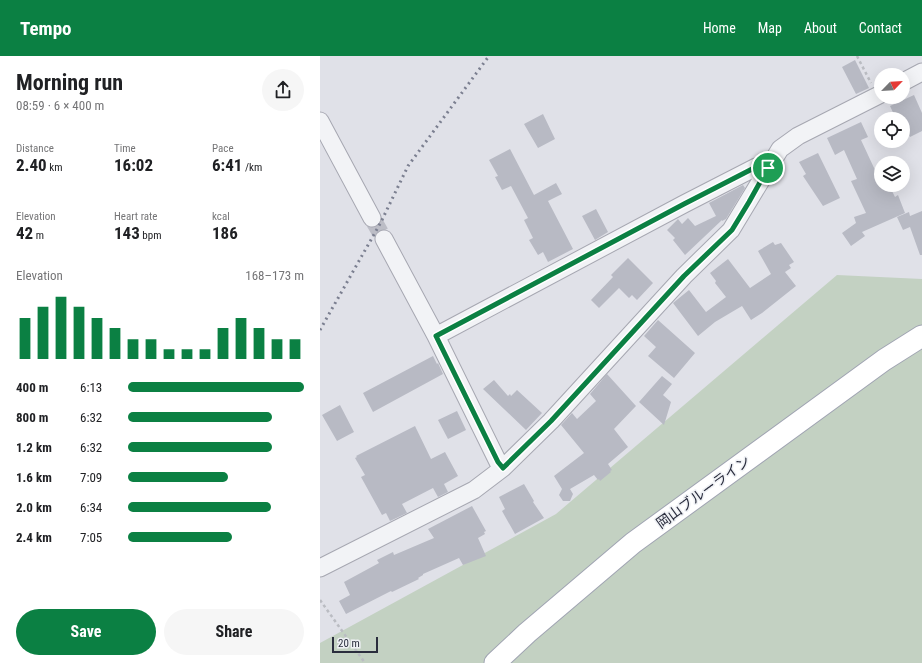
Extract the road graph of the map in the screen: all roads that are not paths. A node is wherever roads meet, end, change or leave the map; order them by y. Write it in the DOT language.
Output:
graph roads {
  1 [pos="922,72"];
  2 [pos="910,78"];
  3 [pos="874,98"];
  4 [pos="320,121"];
  5 [pos="768,168"];
  6 [pos="372,218"];
  7 [pos="384,239"];
  8 [pos="436,336"];
  9 [pos="922,336"];
  10 [pos="503,468"];
  11 [pos="320,568"];
  12 [pos="495,663"];
  1 -- 2 [label="street"];
  3 -- 5 [label="street"];
  4 -- 6 [label="street"];
  5 -- 8 [label="street"];
  5 -- 10 [label="street"];
  7 -- 8 [label="street"];
  8 -- 10 [label="street"];
  9 -- 12 [label="main road, 岡山ブルーライン"];
  10 -- 11 [label="street"];
}
